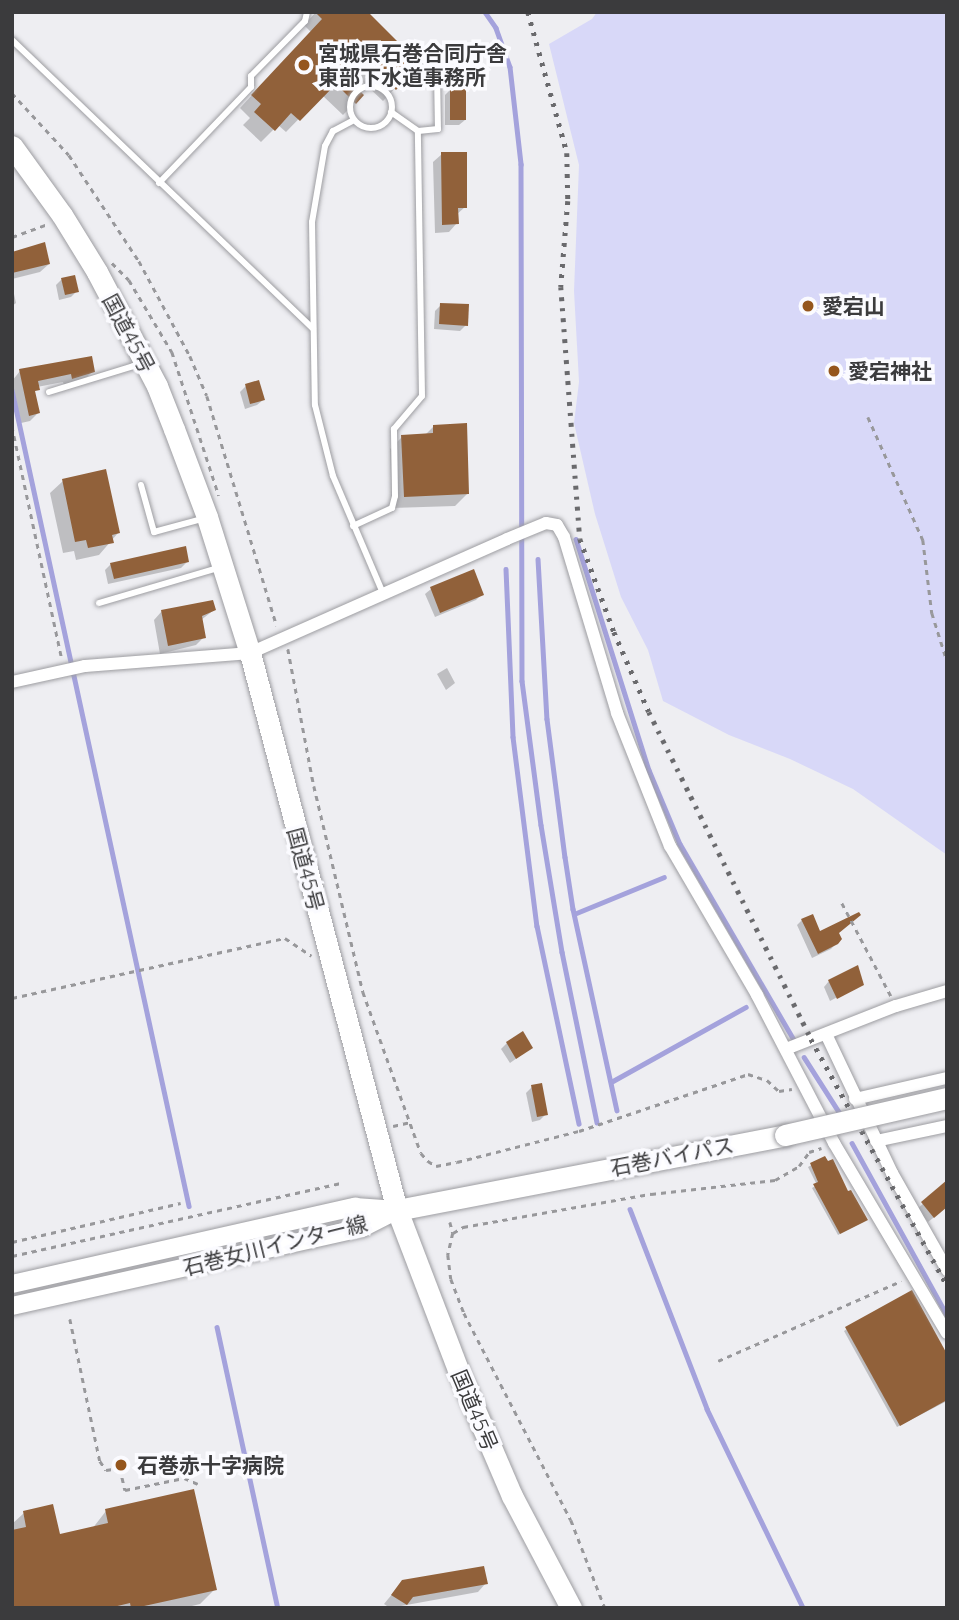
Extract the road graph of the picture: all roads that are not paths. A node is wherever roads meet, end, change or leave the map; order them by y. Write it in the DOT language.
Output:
graph roads {
  1 [pos="307,12"];
  2 [pos="12,40"];
  3 [pos="411,47"];
  4 [pos="391,112"];
  5 [pos="354,120"];
  6 [pos="418,131"];
  7 [pos="12,146"];
  8 [pos="159,183"];
  9 [pos="313,329"];
  10 [pos="145,363"];
  11 [pos="49,392"];
  12 [pos="141,485"];
  13 [pos="207,517"];
  14 [pos="353,526"];
  15 [pos="224,567"];
  16 [pos="383,593"];
  17 [pos="99,603"];
  18 [pos="250,653"];
  19 [pos="12,682"];
  20 [pos="947,991"];
  21 [pos="825,1034"];
  22 [pos="786,1049"];
  23 [pos="947,1078"];
  24 [pos="947,1098"];
  25 [pos="855,1099"];
  26 [pos="947,1126"];
  27 [pos="876,1140"];
  28 [pos="397,1210"];
  29 [pos="942,1254"];
  30 [pos="947,1270"];
  31 [pos="12,1284"];
  32 [pos="12,1306"];
  33 [pos="947,1333"];
  34 [pos="570,1608"];
  1 -- 8 [label="lane"];
  2 -- 8 [label="lane"];
  3 -- 6 [label="lane"];
  4 -- 5 [label="lane"];
  4 -- 5 [label="lane"];
  4 -- 6 [label="lane"];
  5 -- 9 [label="lane"];
  6 -- 14 [label="lane"];
  7 -- 10 [label="highway, 国道45号"];
  8 -- 9 [label="lane"];
  9 -- 14 [label="lane"];
  10 -- 11 [label="lane"];
  10 -- 13 [label="highway, 国道45号"];
  12 -- 13 [label="lane"];
  13 -- 15 [label="highway, 国道45号"];
  14 -- 16 [label="lane"];
  15 -- 17 [label="lane"];
  15 -- 18 [label="highway, 国道45号"];
  16 -- 18 [label="street"];
  16 -- 22 [label="street"];
  18 -- 19 [label="street"];
  18 -- 28 [label="highway, 国道45号"];
  20 -- 21 [label="street"];
  21 -- 22 [label="street"];
  21 -- 25 [label="street"];
  22 -- 33 [label="street"];
  23 -- 25 [label="street"];
  24 -- 28 [label="highway, 石巻バイパス, bridge"];
  25 -- 27 [label="street"];
  26 -- 27 [label="street"];
  27 -- 29 [label="street"];
  28 -- 31 [label="main road, 石巻女川インター線"];
  28 -- 32 [label="main road, 石巻女川インター線"];
  28 -- 34 [label="highway, 国道45号"];
  29 -- 30 [label="street"];
}
